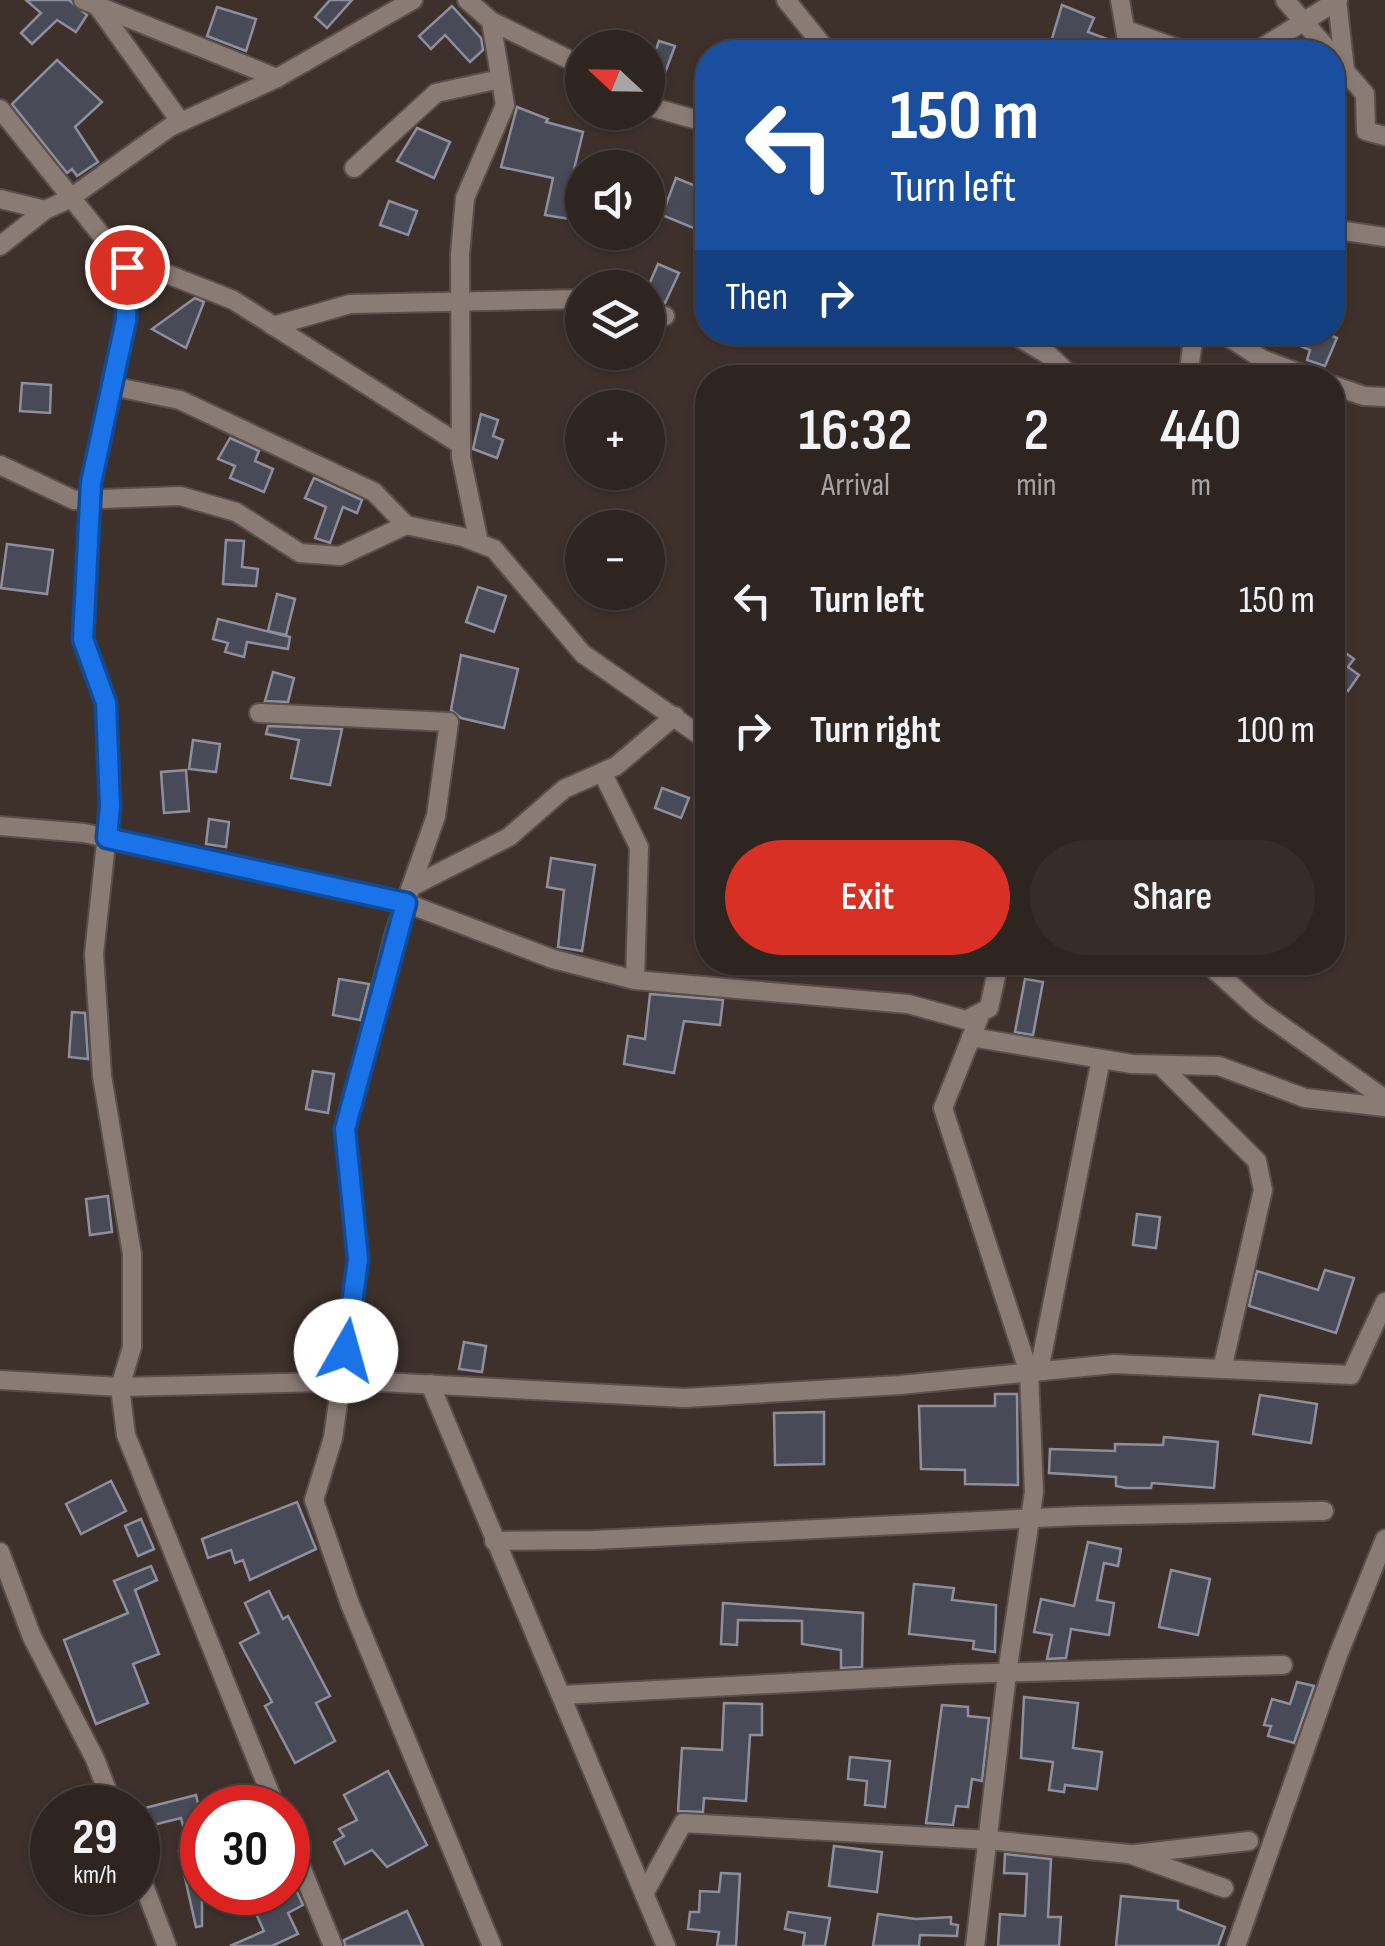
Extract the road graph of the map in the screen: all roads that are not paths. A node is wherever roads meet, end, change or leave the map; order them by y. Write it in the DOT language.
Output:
graph roads {
  1 [pos="413,0"];
  2 [pos="467,0"];
  3 [pos="786,0"];
  4 [pos="1120,0"];
  5 [pos="1285,0"];
  6 [pos="1337,0"];
  7 [pos="90,3"];
  8 [pos="490,21"];
  9 [pos="1304,22"];
  10 [pos="1126,30"];
  11 [pos="818,40"];
  12 [pos="1127,40"];
  13 [pos="1154,40"];
  14 [pos="1275,40"];
  15 [pos="1319,40"];
  16 [pos="1336,40"];
  17 [pos="565,58"];
  18 [pos="1345,71"];
  19 [pos="277,78"];
  20 [pos="500,79"];
  21 [pos="0,109"];
  22 [pos="665,111"];
  23 [pos="695,119"];
  24 [pos="180,121"];
  25 [pos="1385,136"];
  26 [pos="354,168"];
  27 [pos="0,199"];
  28 [pos="68,199"];
  29 [pos="44,210"];
  30 [pos="1345,231"];
  31 [pos="1385,237"];
  32 [pos="0,246"];
  33 [pos="116,254"];
  34 [pos="565,299"];
  35 [pos="459,301"];
  36 [pos="272,326"];
  37 [pos="1032,345"];
  38 [pos="1241,345"];
  39 [pos="1059,365"];
  40 [pos="1278,365"];
  41 [pos="112,386"];
  42 [pos="1345,389"];
  43 [pos="1385,397"];
  44 [pos="461,445"];
  45 [pos="0,465"];
  46 [pos="90,500"];
  47 [pos="406,525"];
  48 [pos="479,543"];
  49 [pos="259,713"];
  50 [pos="675,716"];
  51 [pos="695,731"];
  52 [pos="602,772"];
  53 [pos="0,826"];
  54 [pos="107,838"];
  55 [pos="408,895"];
  56 [pos="996,975"];
  57 [pos="1220,975"];
  58 [pos="635,980"];
  59 [pos="979,1018"];
  60 [pos="971,1038"];
  61 [pos="1101,1059"];
  62 [pos="1160,1065"];
  63 [pos="1385,1098"];
  64 [pos="1385,1107"];
  65 [pos="1385,1302"];
  66 [pos="1222,1369"];
  67 [pos="1034,1372"];
  68 [pos="0,1380"];
  69 [pos="342,1382"];
  70 [pos="430,1384"];
  71 [pos="120,1387"];
  72 [pos="1324,1511"];
  73 [pos="1030,1518"];
  74 [pos="1385,1539"];
  75 [pos="494,1540"];
  76 [pos="0,1552"];
  77 [pos="1283,1666"];
  78 [pos="1007,1673"];
  79 [pos="562,1694"];
  80 [pos="105,1785"];
  81 [pos="267,1785"];
  82 [pos="989,1840"];
  83 [pos="1249,1841"];
  84 [pos="1129,1854"];
  85 [pos="1224,1888"];
  86 [pos="310,1889"];
  87 [pos="644,1894"];
  88 [pos="155,1915"];
  89 [pos="167,1946"];
  90 [pos="333,1946"];
  91 [pos="492,1946"];
  92 [pos="666,1946"];
  93 [pos="975,1946"];
  94 [pos="1236,1946"];
  1 -- 19 [label="street"];
  2 -- 8 [label="street"];
  3 -- 11 [label="street"];
  4 -- 10 [label="street"];
  5 -- 9 [label="street"];
  6 -- 9 [label="street"];
  6 -- 16 [label="street"];
  7 -- 19 [label="street"];
  7 -- 24 [label="street"];
  8 -- 17 [label="street"];
  8 -- 20 [label="street"];
  9 -- 14 [label="street"];
  9 -- 15 [label="street"];
  10 -- 12 [label="street"];
  10 -- 13 [label="street"];
  18 -- 25 [label="street"];
  19 -- 24 [label="street"];
  20 -- 26 [label="street"];
  20 -- 35 [label="street"];
  21 -- 28 [label="street"];
  22 -- 23 [label="street"];
  24 -- 28 [label="street"];
  27 -- 29 [label="street"];
  28 -- 29 [label="street"];
  28 -- 33 [label="street"];
  29 -- 32 [label="street"];
  30 -- 31 [label="street"];
  33 -- 36 [label="street"];
  33 -- 41 [label="street"];
  34 -- 35 [label="street"];
  35 -- 36 [label="street"];
  35 -- 44 [label="street"];
  36 -- 44 [label="street"];
  37 -- 39 [label="street"];
  38 -- 40 [label="street"];
  41 -- 46 [label="street"];
  41 -- 47 [label="street"];
  42 -- 43 [label="street"];
  44 -- 48 [label="street"];
  45 -- 46 [label="street"];
  46 -- 47 [label="street"];
  46 -- 54 [label="street"];
  47 -- 48 [label="street"];
  48 -- 50 [label="street"];
  49 -- 55 [label="street"];
  50 -- 51 [label="street"];
  50 -- 52 [label="street"];
  52 -- 55 [label="street"];
  52 -- 58 [label="street"];
  53 -- 54 [label="street"];
  54 -- 55 [label="street"];
  54 -- 71 [label="street"];
  55 -- 58 [label="street"];
  55 -- 69 [label="street"];
  56 -- 59 [label="street"];
  57 -- 63 [label="street"];
  58 -- 59 [label="street"];
  59 -- 60 [label="street"];
  60 -- 61 [label="street"];
  60 -- 67 [label="street"];
  61 -- 62 [label="street"];
  61 -- 67 [label="street"];
  62 -- 64 [label="street"];
  62 -- 66 [label="street"];
  65 -- 66 [label="street"];
  66 -- 67 [label="street"];
  67 -- 70 [label="street"];
  67 -- 73 [label="street"];
  68 -- 71 [label="street"];
  69 -- 70 [label="street"];
  69 -- 71 [label="street"];
  69 -- 91 [label="street"];
  70 -- 75 [label="street"];
  71 -- 81 [label="street"];
  72 -- 73 [label="street"];
  73 -- 75 [label="street"];
  73 -- 78 [label="street"];
  74 -- 94 [label="street"];
  75 -- 79 [label="street"];
  76 -- 80 [label="street"];
  77 -- 78 [label="street"];
  78 -- 79 [label="street"];
  78 -- 82 [label="street"];
  79 -- 87 [label="street"];
  82 -- 84 [label="street"];
  82 -- 87 [label="street"];
  82 -- 93 [label="street"];
  83 -- 84 [label="street"];
  84 -- 85 [label="street"];
  86 -- 90 [label="street"];
  87 -- 92 [label="street"];
  88 -- 89 [label="street"];
}
